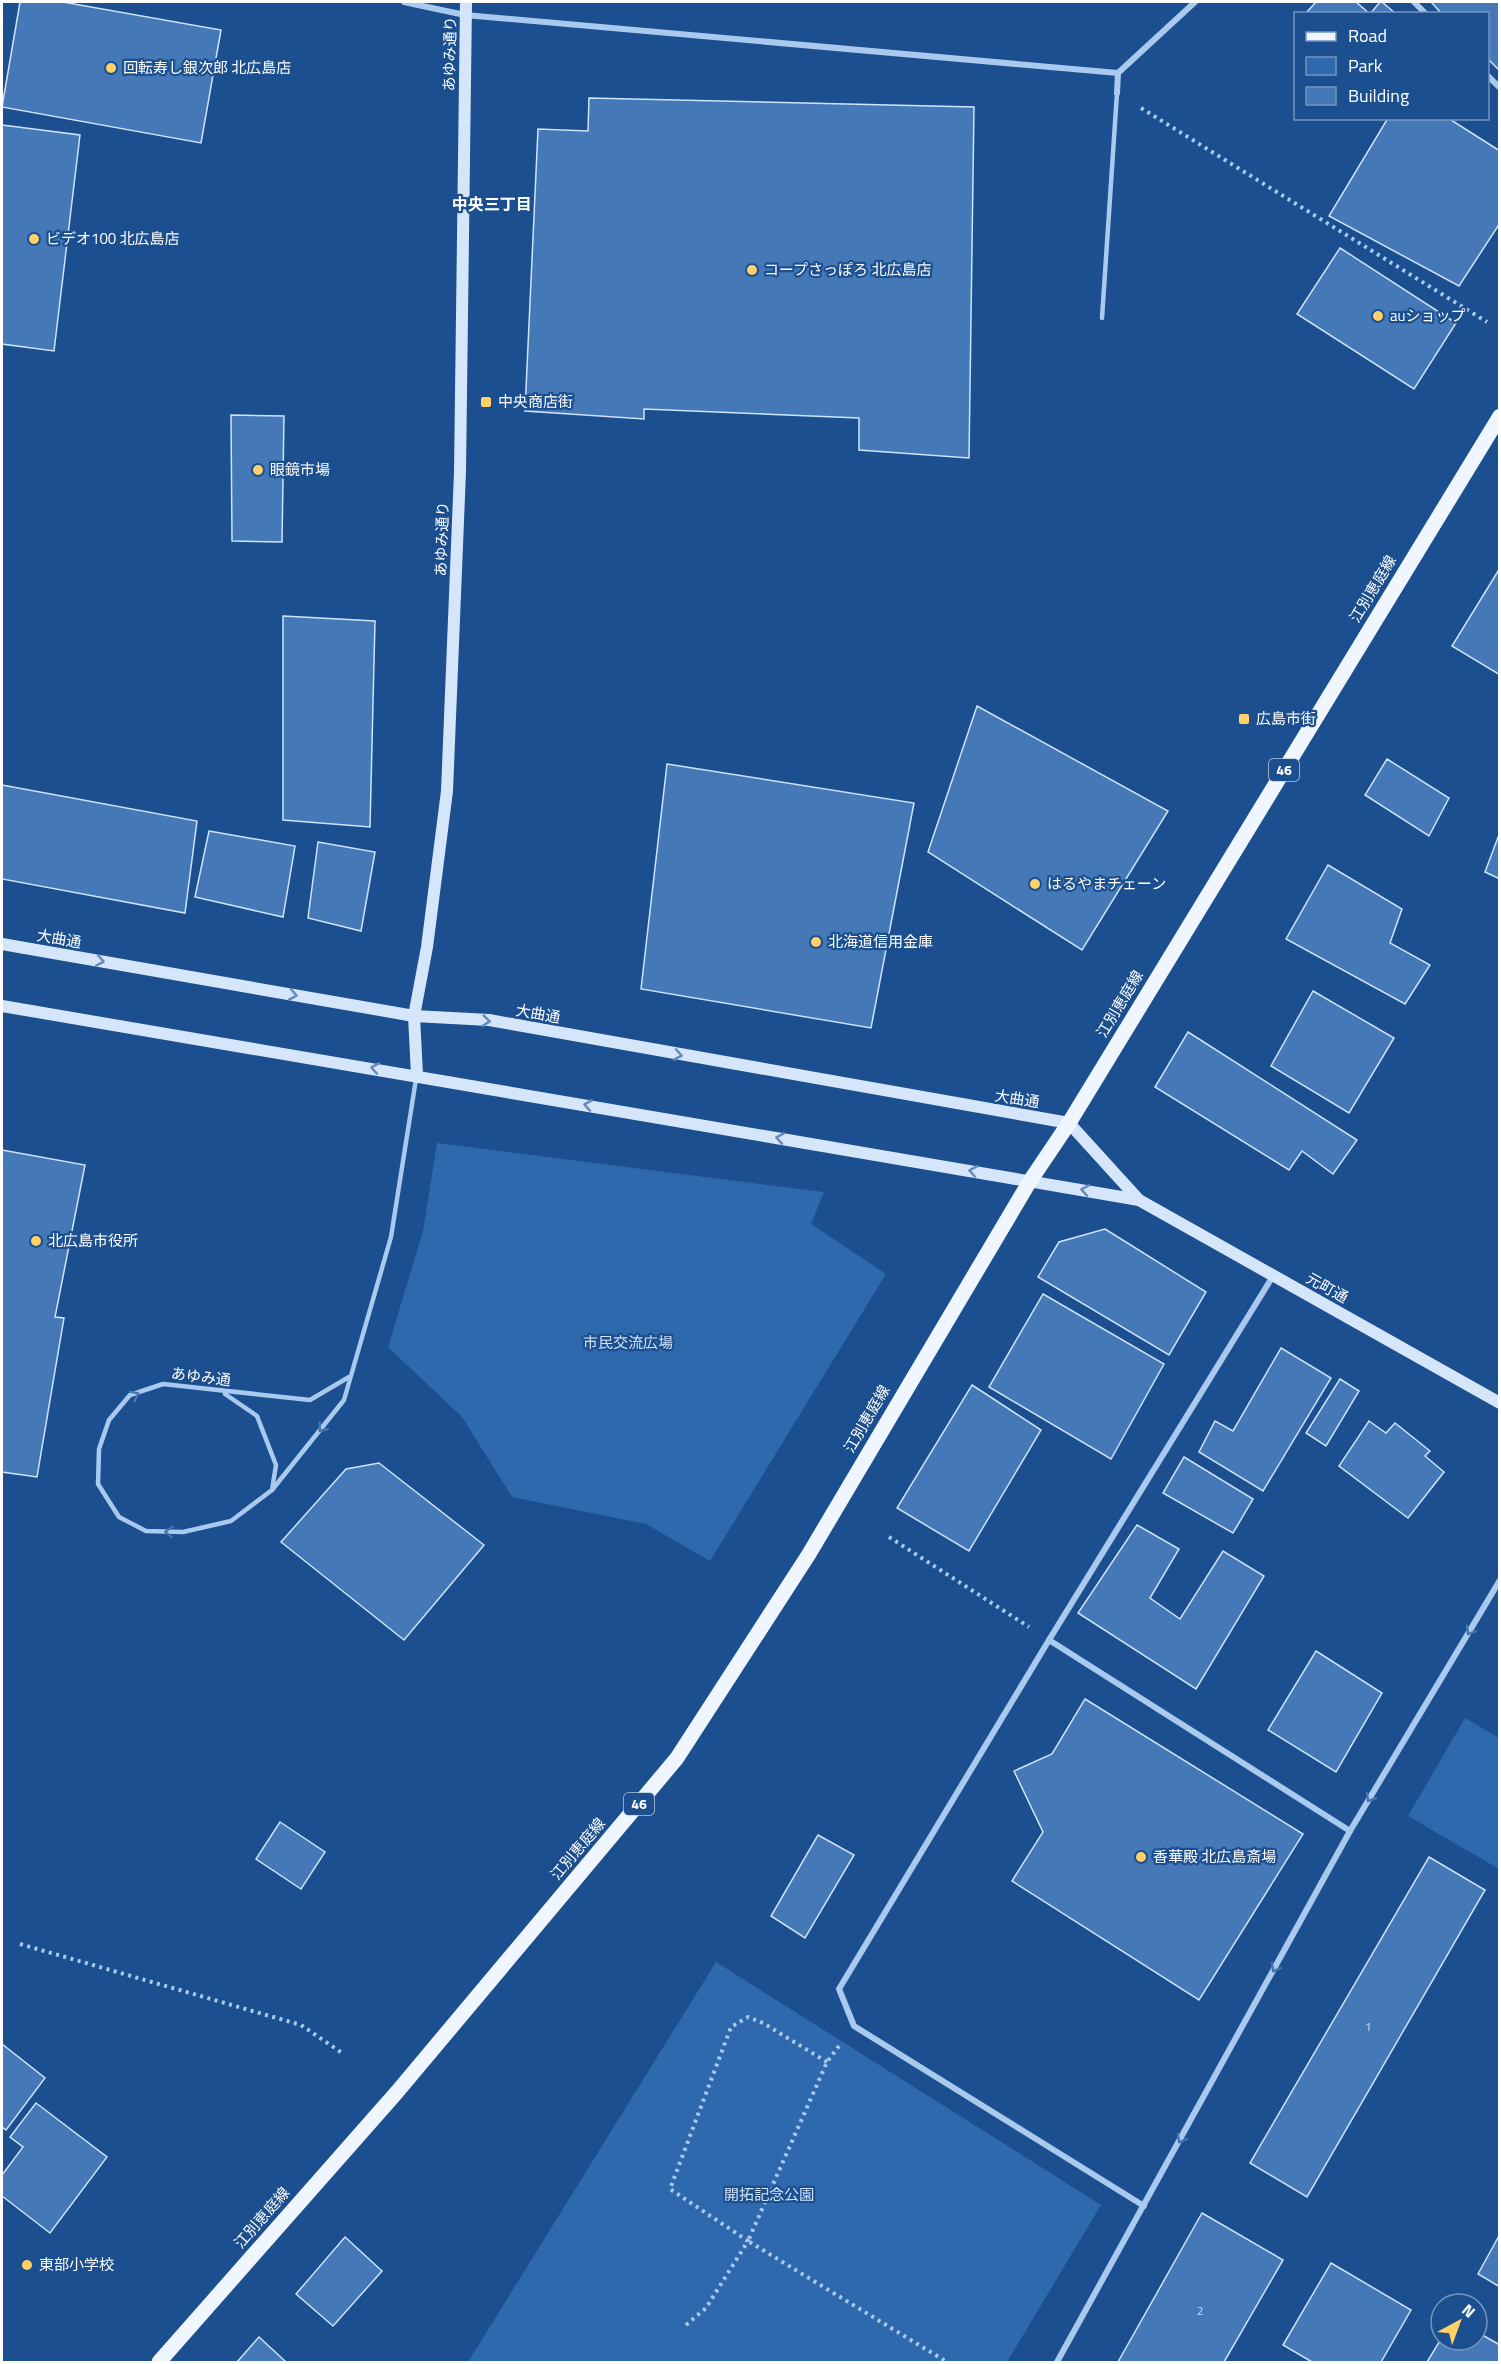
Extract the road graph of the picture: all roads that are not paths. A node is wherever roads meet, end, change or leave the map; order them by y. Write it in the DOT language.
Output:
graph roads {
  1 [pos="404,2"];
  2 [pos="466,2"];
  3 [pos="1195,2"];
  4 [pos="465,15"];
  5 [pos="1118,73"];
  6 [pos="1489,77"];
  7 [pos="1500,88"];
  8 [pos="1117,93"];
  9 [pos="1102,318"];
  10 [pos="1500,416"];
  11 [pos="2,944"];
  12 [pos="2,1006"];
  13 [pos="414,1016"];
  14 [pos="417,1075"];
  15 [pos="1069,1123"];
  16 [pos="1030,1181"];
  17 [pos="1139,1200"];
  18 [pos="1273,1275"];
  19 [pos="349,1377"];
  20 [pos="222,1393"];
  21 [pos="1500,1402"];
  22 [pos="272,1490"];
  23 [pos="1500,1580"];
  24 [pos="1049,1640"];
  25 [pos="1350,1831"];
  26 [pos="1144,2206"];
  27 [pos="159,2362"];
  28 [pos="1057,2362"];
  1 -- 4 [label="street"];
  2 -- 4 [label="main road, あゆみ通り"];
  3 -- 5 [label="street"];
  4 -- 5 [label="street"];
  4 -- 13 [label="main road, あゆみ通り"];
  5 -- 8 [label="street"];
  6 -- 7 [label="street"];
  8 -- 9 [label="lane"];
  10 -- 15 [label="main road, 江別恵庭線 / 46"];
  11 -- 13 [label="main road, 大曲通, one-way"];
  14 -- 12 [label="main road, one-way"];
  13 -- 14 [label="main road, あゆみ通り"];
  13 -- 15 [label="main road, 大曲通, one-way"];
  16 -- 14 [label="main road, one-way"];
  14 -- 19 [label="lane, あゆみ通"];
  15 -- 16 [label="main road, 江別恵庭線 / 46"];
  15 -- 17 [label="main road"];
  17 -- 16 [label="main road, one-way"];
  16 -- 27 [label="main road, 江別恵庭線 / 46"];
  17 -- 18 [label="main road, 元町通"];
  18 -- 21 [label="main road, 元町通"];
  18 -- 24 [label="street"];
  19 -- 20 [label="lane, あゆみ通"];
  19 -- 22 [label="lane, あゆみ通, one-way"];
  20 -- 22 [label="lane"];
  22 -- 20 [label="lane, あゆみ通, one-way"];
  23 -- 25 [label="street, one-way"];
  24 -- 25 [label="street"];
  24 -- 26 [label="street"];
  25 -- 26 [label="street, one-way"];
  26 -- 28 [label="street"];
}
